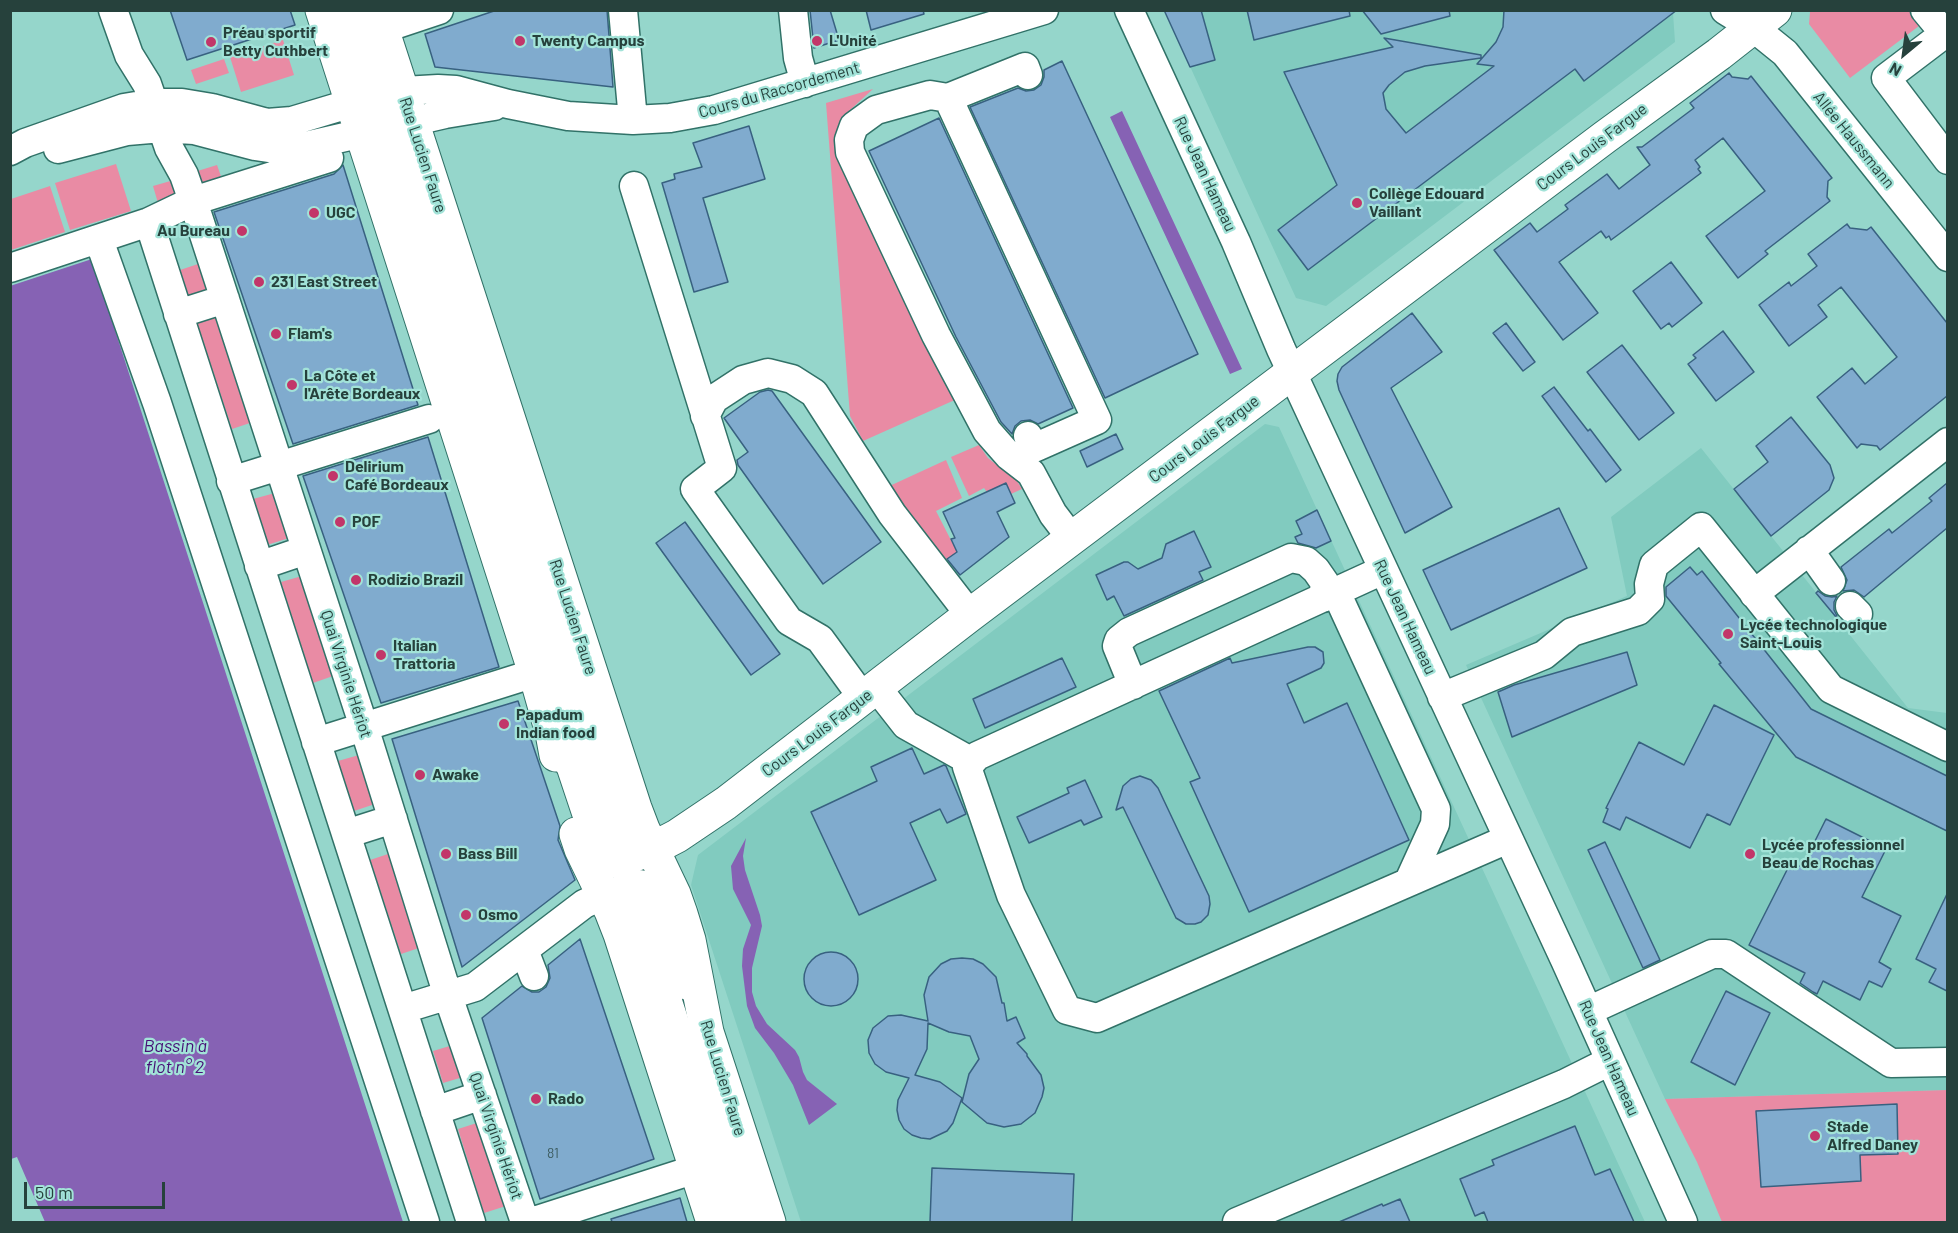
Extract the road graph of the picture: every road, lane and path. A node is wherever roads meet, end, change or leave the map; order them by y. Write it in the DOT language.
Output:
graph roads {
  1 [pos="113,10"];
  2 [pos="322,10"];
  3 [pos="349,10"];
  4 [pos="439,10"];
  5 [pos="623,10"];
  6 [pos="793,10"];
  7 [pos="1044,10"];
  8 [pos="1129,10"];
  9 [pos="1725,10"];
  10 [pos="1925,10"];
  11 [pos="1765,19"];
  12 [pos="379,20"];
  13 [pos="1946,32"];
  14 [pos="1028,75"];
  15 [pos="805,83"];
  16 [pos="948,98"];
  17 [pos="382,112"];
  18 [pos="158,115"];
  19 [pos="633,120"];
  20 [pos="10,152"];
  21 [pos="329,158"];
  22 [pos="1947,160"];
  23 [pos="634,186"];
  24 [pos="193,201"];
  25 [pos="148,222"];
  26 [pos="99,240"];
  27 [pos="1947,257"];
  28 [pos="10,268"];
  29 [pos="225,299"];
  30 [pos="178,314"];
  31 [pos="1293,373"];
  32 [pos="705,416"];
  33 [pos="429,419"];
  34 [pos="1028,436"];
  35 [pos="1947,441"];
  36 [pos="279,466"];
  37 [pos="231,481"];
  38 [pos="1072,539"];
  39 [pos="306,550"];
  40 [pos="1801,557"];
  41 [pos="259,566"];
  42 [pos="1383,570"];
  43 [pos="1831,581"];
  44 [pos="1754,594"];
  45 [pos="1330,595"];
  46 [pos="970,615"];
  47 [pos="535,673"];
  48 [pos="1133,685"];
  49 [pos="870,693"];
  50 [pos="1442,697"];
  51 [pos="363,727"];
  52 [pos="315,742"];
  53 [pos="1947,747"];
  54 [pos="972,762"];
  55 [pos="393,819"];
  56 [pos="346,834"];
  57 [pos="1508,839"];
  58 [pos="630,875"];
  59 [pos="1409,881"];
  60 [pos="517,956"];
  61 [pos="534,976"];
  62 [pos="448,996"];
  63 [pos="403,1009"];
  64 [pos="1588,1011"];
  65 [pos="1610,1061"];
  66 [pos="1947,1062"];
  67 [pos="482,1095"];
  68 [pos="435,1111"];
  69 [pos="696,1169"];
  70 [pos="425,1222"];
  71 [pos="471,1222"];
  72 [pos="525,1222"];
  73 [pos="531,1222"];
  74 [pos="713,1222"];
  75 [pos="740,1222"];
  76 [pos="769,1222"];
  77 [pos="1237,1222"];
  78 [pos="1683,1222"];
  1 -- 18 [label="street, Quai Virginie Hériot"];
  2 -- 17 [label="main road, Rue Lucien Faure"];
  3 -- 17 [label="street"];
  4 -- 12 [label="street"];
  5 -- 19 [label="street"];
  6 -- 15 [label="street"];
  7 -- 15 [label="street, Cours du Raccordement"];
  8 -- 31 [label="street, Rue Jean Hameau"];
  9 -- 11 [label="street"];
  10 -- 13 [label="street"];
  11 -- 27 [label="street, Allée Haussmann"];
  11 -- 31 [label="main road, Cours Louis Fargue"];
  12 -- 17 [label="main road, Rue Lucien Faure"];
  13 -- 22 [label="street"];
  14 -- 16 [label="street"];
  15 -- 19 [label="street, Cours du Raccordement"];
  16 -- 34 [label="street"];
  16 -- 38 [label="street"];
  17 -- 18 [label="street, Cours du Raccordement"];
  17 -- 19 [label="street, Cours du Raccordement"];
  17 -- 47 [label="main road, Rue Lucien Faure"];
  17 -- 58 [label="main road, Rue Lucien Faure"];
  18 -- 20 [label="street, Cours du Raccordement"];
  18 -- 24 [label="street, Quai Virginie Hériot"];
  21 -- 24 [label="street"];
  23 -- 32 [label="street"];
  24 -- 25 [label="street"];
  24 -- 29 [label="street, Quai Virginie Hériot"];
  25 -- 26 [label="street"];
  25 -- 30 [label="street"];
  26 -- 28 [label="street"];
  26 -- 70 [label="street"];
  29 -- 30 [label="street"];
  29 -- 36 [label="street, Quai Virginie Hériot"];
  30 -- 37 [label="street"];
  31 -- 38 [label="main road, Cours Louis Fargue"];
  31 -- 42 [label="street, Rue Jean Hameau"];
  32 -- 46 [label="street"];
  32 -- 49 [label="street"];
  33 -- 36 [label="street"];
  35 -- 40 [label="street"];
  36 -- 37 [label="street"];
  36 -- 39 [label="street, Quai Virginie Hériot"];
  37 -- 41 [label="street"];
  38 -- 46 [label="main road, Cours Louis Fargue"];
  39 -- 41 [label="street"];
  39 -- 51 [label="street, Quai Virginie Hériot"];
  40 -- 43 [label="street"];
  40 -- 44 [label="street"];
  41 -- 52 [label="street"];
  42 -- 45 [label="street"];
  42 -- 50 [label="street, Rue Jean Hameau"];
  44 -- 50 [label="street"];
  44 -- 53 [label="street"];
  45 -- 48 [label="street"];
  45 -- 48 [label="street"];
  45 -- 59 [label="street"];
  46 -- 49 [label="main road, Cours Louis Fargue"];
  47 -- 51 [label="street"];
  47 -- 58 [label="main road, Rue Lucien Faure"];
  48 -- 54 [label="street"];
  49 -- 54 [label="street"];
  49 -- 58 [label="main road, Cours Louis Fargue"];
  50 -- 57 [label="street, Rue Jean Hameau"];
  51 -- 52 [label="street"];
  51 -- 55 [label="street, Quai Virginie Hériot"];
  52 -- 56 [label="street"];
  54 -- 59 [label="street"];
  55 -- 56 [label="street"];
  55 -- 62 [label="street, Quai Virginie Hériot"];
  56 -- 63 [label="street"];
  57 -- 59 [label="street"];
  57 -- 64 [label="street, Rue Jean Hameau"];
  58 -- 60 [label="street"];
  58 -- 69 [label="main road, Rue Lucien Faure"];
  58 -- 75 [label="street"];
  58 -- 76 [label="main road, Rue Lucien Faure"];
  60 -- 61 [label="street"];
  60 -- 62 [label="street"];
  62 -- 63 [label="street"];
  62 -- 67 [label="street, Quai Virginie Hériot"];
  63 -- 68 [label="street"];
  64 -- 65 [label="street, Rue Jean Hameau"];
  64 -- 66 [label="street"];
  65 -- 77 [label="street"];
  65 -- 78 [label="street, Rue Jean Hameau"];
  67 -- 68 [label="street"];
  67 -- 72 [label="street, Quai Virginie Hériot"];
  68 -- 71 [label="street"];
  69 -- 73 [label="street"];
  69 -- 74 [label="main road, Rue Lucien Faure"];
}
